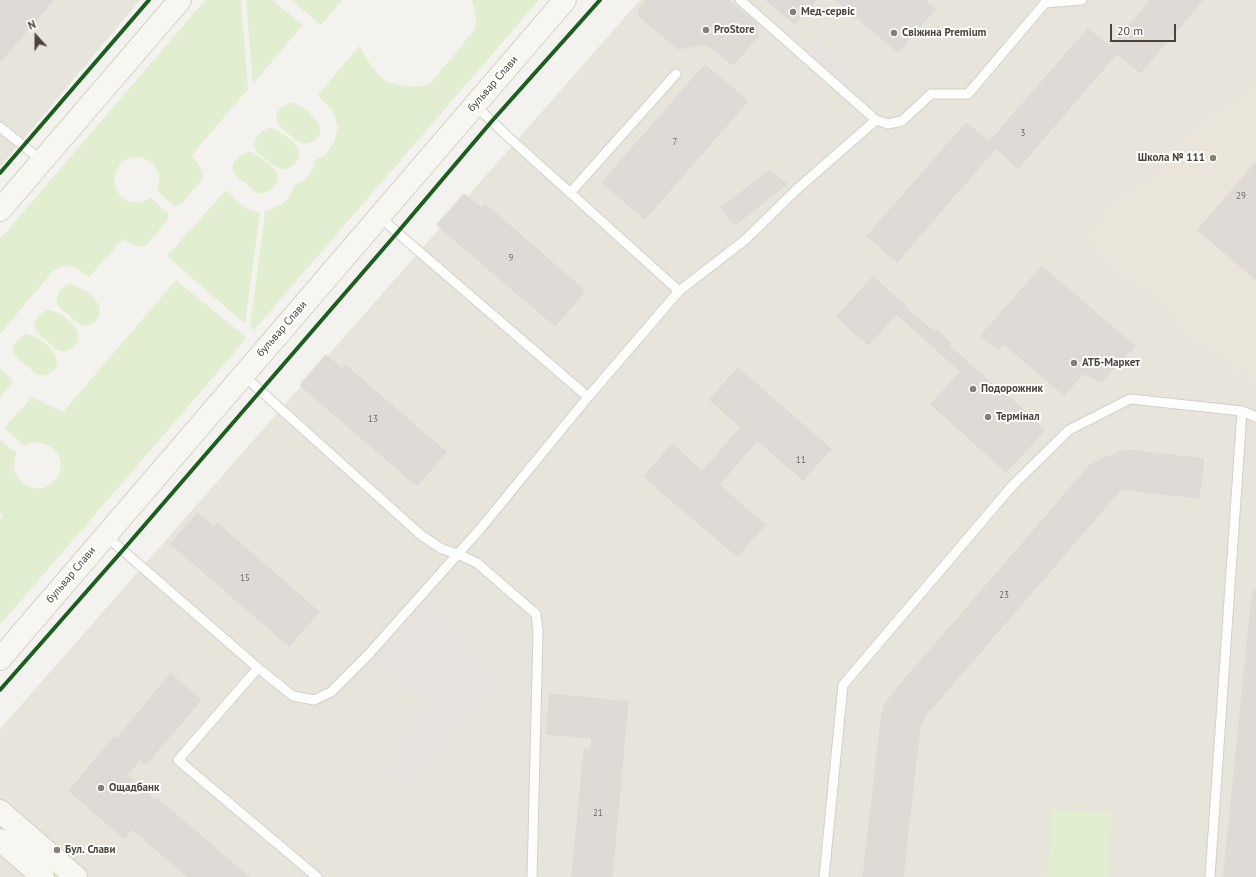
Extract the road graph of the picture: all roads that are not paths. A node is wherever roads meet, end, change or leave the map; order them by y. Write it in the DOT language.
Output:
graph roads {
  1 [pos="180,0"];
  2 [pos="565,0"];
  3 [pos="740,0"];
  4 [pos="1082,0"];
  5 [pos="676,74"];
  6 [pos="475,105"];
  7 [pos="876,120"];
  8 [pos="0,127"];
  9 [pos="42,161"];
  10 [pos="570,193"];
  11 [pos="0,210"];
  12 [pos="379,216"];
  13 [pos="679,291"];
  14 [pos="243,375"];
  15 [pos="588,397"];
  16 [pos="1242,411"];
  17 [pos="1256,417"];
  18 [pos="105,535"];
  19 [pos="458,554"];
  20 [pos="0,659"];
  21 [pos="258,668"];
  22 [pos="0,811"];
  23 [pos="0,840"];
  24 [pos="43,877"];
  25 [pos="76,877"];
  26 [pos="317,877"];
  27 [pos="532,877"];
  28 [pos="824,877"];
  29 [pos="1210,877"];
  1 -- 9 [label="main road"];
  2 -- 6 [label="main road, бульвар Слави"];
  3 -- 7 [label="lane"];
  4 -- 7 [label="lane"];
  5 -- 10 [label="lane"];
  6 -- 10 [label="lane"];
  6 -- 12 [label="main road, бульвар Слави"];
  7 -- 13 [label="lane"];
  8 -- 9 [label="lane"];
  9 -- 11 [label="main road"];
  10 -- 13 [label="lane"];
  12 -- 14 [label="main road, бульвар Слави"];
  12 -- 15 [label="lane"];
  13 -- 15 [label="lane"];
  14 -- 18 [label="main road, бульвар Слави"];
  14 -- 19 [label="lane"];
  15 -- 19 [label="lane"];
  16 -- 17 [label="lane"];
  16 -- 28 [label="lane"];
  16 -- 29 [label="lane"];
  18 -- 20 [label="main road, бульвар Слави"];
  18 -- 21 [label="lane"];
  19 -- 21 [label="lane"];
  19 -- 27 [label="lane"];
  21 -- 26 [label="lane"];
  22 -- 25 [label="main road"];
  23 -- 24 [label="main road"];
}
